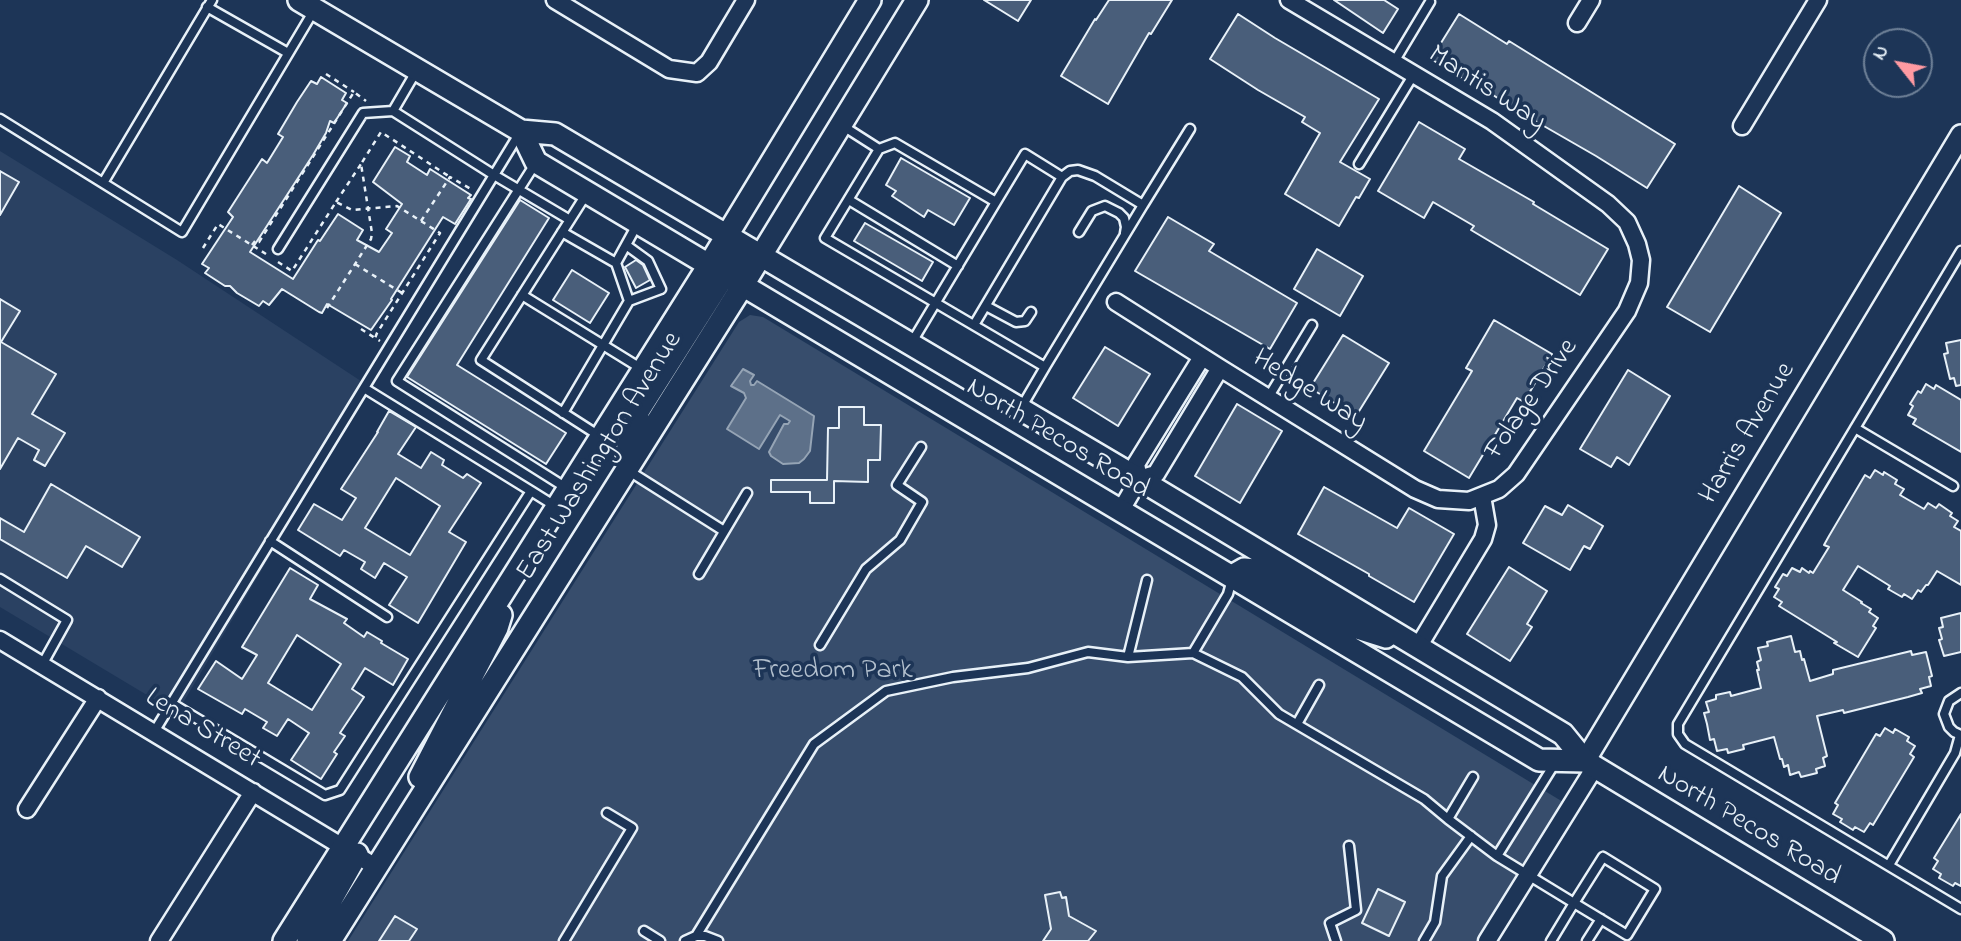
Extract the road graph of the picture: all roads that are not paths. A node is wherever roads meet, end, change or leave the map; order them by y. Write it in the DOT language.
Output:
graph roads {
  1 [pos="555,0"];
  2 [pos="746,0"];
  3 [pos="870,0"];
  4 [pos="917,0"];
  5 [pos="1289,0"];
  6 [pos="1591,0"];
  7 [pos="1818,0"];
  8 [pos="1430,2"];
  9 [pos="210,3"];
  10 [pos="307,4"];
  11 [pos="1577,23"];
  12 [pos="288,53"];
  13 [pos="1394,62"];
  14 [pos="417,70"];
  15 [pos="1414,74"];
  16 [pos="393,111"];
  17 [pos="0,119"];
  18 [pos="841,125"];
  19 [pos="1742,126"];
  20 [pos="1190,129"];
  21 [pos="521,131"];
  22 [pos="1961,135"];
  23 [pos="879,149"];
  24 [pos="536,162"];
  25 [pos="1359,164"];
  26 [pos="494,175"];
  27 [pos="1062,177"];
  28 [pos="103,183"];
  29 [pos="519,189"];
  30 [pos="587,192"];
  31 [pos="849,200"];
  32 [pos="996,202"];
  33 [pos="1143,205"];
  34 [pos="570,220"];
  35 [pos="639,223"];
  36 [pos="562,232"];
  37 [pos="1079,232"];
  38 [pos="1125,233"];
  39 [pos="1637,244"];
  40 [pos="626,245"];
  41 [pos="743,246"];
  42 [pos="278,249"];
  43 [pos="1961,251"];
  44 [pos="616,264"];
  45 [pos="958,266"];
  46 [pos="725,275"];
  47 [pos="522,295"];
  48 [pos="629,301"];
  49 [pos="1116,302"];
  50 [pos="935,303"];
  51 [pos="986,306"];
  52 [pos="1031,312"];
  53 [pos="974,325"];
  54 [pos="1312,326"];
  55 [pos="603,345"];
  56 [pos="910,345"];
  57 [pos="1202,357"];
  58 [pos="1045,367"];
  59 [pos="1220,368"];
  60 [pos="643,369"];
  61 [pos="364,388"];
  62 [pos="1269,398"];
  63 [pos="1020,410"];
  64 [pos="563,413"];
  65 [pos="1855,428"];
  66 [pos="601,437"];
  67 [pos="921,447"];
  68 [pos="626,470"];
  69 [pos="1139,479"];
  70 [pos="1953,486"];
  71 [pos="531,491"];
  72 [pos="747,493"];
  73 [pos="1482,496"];
  74 [pos="562,498"];
  75 [pos="1121,510"];
  76 [pos="724,531"];
  77 [pos="270,541"];
  78 [pos="517,570"];
  79 [pos="699,574"];
  80 [pos="1233,577"];
  81 [pos="0,579"];
  82 [pos="1147,580"];
  83 [pos="387,617"];
  84 [pos="0,640"];
  85 [pos="820,645"];
  86 [pos="1418,648"];
  87 [pos="1193,653"];
  88 [pos="1128,657"];
  89 [pos="42,664"];
  90 [pos="1319,685"];
  91 [pos="1961,693"];
  92 [pos="98,698"];
  93 [pos="171,703"];
  94 [pos="1297,724"];
  95 [pos="154,732"];
  96 [pos="1961,735"];
  97 [pos="1556,761"];
  98 [pos="1590,764"];
  99 [pos="1473,776"];
  100 [pos="253,792"];
  101 [pos="421,796"];
  102 [pos="27,809"];
  103 [pos="607,813"];
  104 [pos="1448,819"];
  105 [pos="1471,836"];
  106 [pos="1349,846"];
  107 [pos="350,850"];
  108 [pos="1497,856"];
  109 [pos="1889,866"];
  110 [pos="376,867"];
  111 [pos="1528,875"];
  112 [pos="1574,903"];
  113 [pos="1961,909"];
  114 [pos="1601,919"];
  115 [pos="644,931"];
  116 [pos="696,936"];
  117 [pos="159,941"];
  118 [pos="284,941"];
  119 [pos="308,941"];
  120 [pos="330,941"];
  121 [pos="564,941"];
  122 [pos="660,941"];
  123 [pos="685,941"];
  124 [pos="718,941"];
  125 [pos="1336,941"];
  126 [pos="1424,941"];
  127 [pos="1487,941"];
  128 [pos="1551,941"];
  129 [pos="1587,941"];
  130 [pos="1883,941"];
  1 -- 2 [label="street"];
  3 -- 41 [label="main road, East Washington Avenue"];
  4 -- 18 [label="main road, East Washington Avenue"];
  5 -- 13 [label="street, Mantis Way"];
  6 -- 11 [label="street"];
  7 -- 19 [label="street"];
  8 -- 13 [label="lane"];
  9 -- 12 [label="lane"];
  9 -- 28 [label="lane"];
  10 -- 12 [label="lane"];
  10 -- 14 [label="main road, North Pecos Road"];
  12 -- 28 [label="lane"];
  13 -- 15 [label="street, Mantis Way"];
  14 -- 16 [label="lane"];
  14 -- 21 [label="main road, North Pecos Road"];
  15 -- 25 [label="lane"];
  15 -- 39 [label="street, Mantis Way"];
  16 -- 26 [label="lane"];
  16 -- 42 [label="lane"];
  17 -- 28 [label="lane"];
  18 -- 23 [label="lane"];
  18 -- 41 [label="main road, East Washington Avenue"];
  20 -- 33 [label="lane"];
  21 -- 24 [label="main road"];
  21 -- 26 [label="lane"];
  21 -- 41 [label="main road, North Pecos Road"];
  22 -- 98 [label="street, Harris Avenue"];
  23 -- 31 [label="lane"];
  23 -- 32 [label="lane"];
  24 -- 29 [label="lane"];
  24 -- 30 [label="main road, North Pecos Road"];
  26 -- 29 [label="lane"];
  26 -- 61 [label="lane"];
  27 -- 32 [label="lane"];
  27 -- 33 [label="lane"];
  27 -- 51 [label="lane"];
  29 -- 34 [label="lane"];
  29 -- 74 [label="lane"];
  30 -- 34 [label="lane"];
  30 -- 35 [label="main road, North Pecos Road"];
  31 -- 45 [label="lane"];
  31 -- 50 [label="lane"];
  32 -- 45 [label="lane"];
  33 -- 38 [label="lane"];
  34 -- 36 [label="lane"];
  35 -- 40 [label="lane"];
  35 -- 46 [label="main road, North Pecos Road"];
  36 -- 44 [label="lane"];
  36 -- 47 [label="lane"];
  37 -- 38 [label="lane"];
  38 -- 58 [label="lane"];
  39 -- 73 [label="street, Folage Drive"];
  40 -- 44 [label="lane"];
  40 -- 48 [label="lane"];
  41 -- 46 [label="main road, East Washington Avenue"];
  41 -- 46 [label="main road, East Washington Avenue"];
  41 -- 56 [label="main road, North Pecos Road"];
  43 -- 65 [label="lane"];
  44 -- 48 [label="lane"];
  45 -- 50 [label="lane"];
  46 -- 60 [label="main road, East Washington Avenue"];
  46 -- 68 [label="main road"];
  46 -- 75 [label="main road, North Pecos Road"];
  47 -- 55 [label="lane"];
  47 -- 64 [label="lane"];
  48 -- 55 [label="lane"];
  49 -- 57 [label="street, Hedge Way"];
  50 -- 53 [label="lane"];
  50 -- 56 [label="lane"];
  51 -- 52 [label="lane"];
  51 -- 53 [label="lane"];
  53 -- 58 [label="lane"];
  54 -- 62 [label="lane"];
  55 -- 60 [label="lane"];
  55 -- 64 [label="lane"];
  56 -- 63 [label="main road, North Pecos Road"];
  57 -- 59 [label="street, Hedge Way"];
  57 -- 69 [label="street"];
  58 -- 63 [label="lane"];
  59 -- 62 [label="street, Hedge Way"];
  59 -- 69 [label="street"];
  60 -- 66 [label="main road, East Washington Avenue"];
  61 -- 71 [label="lane"];
  61 -- 77 [label="lane"];
  62 -- 73 [label="street, Hedge Way"];
  63 -- 69 [label="main road, North Pecos Road"];
  64 -- 66 [label="lane"];
  65 -- 70 [label="lane"];
  65 -- 109 [label="lane"];
  66 -- 74 [label="main road, East Washington Avenue"];
  67 -- 85 [label="lane"];
  68 -- 76 [label="lane"];
  68 -- 101 [label="main road, East Washington Avenue"];
  69 -- 75 [label="street"];
  69 -- 86 [label="main road, North Pecos Road"];
  71 -- 74 [label="lane"];
  71 -- 93 [label="lane"];
  72 -- 76 [label="lane"];
  73 -- 86 [label="street, Folage Drive"];
  74 -- 78 [label="main road, East Washington Avenue"];
  75 -- 80 [label="main road, North Pecos Road"];
  76 -- 79 [label="lane"];
  77 -- 83 [label="lane"];
  77 -- 93 [label="lane"];
  78 -- 101 [label="main road"];
  78 -- 107 [label="main road, East Washington Avenue"];
  80 -- 86 [label="main road"];
  80 -- 87 [label="lane"];
  80 -- 97 [label="main road, North Pecos Road"];
  81 -- 89 [label="lane"];
  82 -- 88 [label="lane"];
  84 -- 89 [label="street, Lena Street"];
  86 -- 98 [label="main road, North Pecos Road"];
  87 -- 88 [label="lane"];
  87 -- 94 [label="lane"];
  88 -- 116 [label="lane"];
  89 -- 92 [label="street, Lena Street"];
  90 -- 94 [label="lane"];
  91 -- 96 [label="lane"];
  92 -- 95 [label="street, Lena Street"];
  92 -- 102 [label="street"];
  93 -- 95 [label="lane"];
  94 -- 104 [label="lane"];
  95 -- 100 [label="street, Lena Street"];
  96 -- 109 [label="lane"];
  97 -- 98 [label="main road, North Pecos Road"];
  97 -- 108 [label="lane"];
  98 -- 111 [label="street, Harris Avenue"];
  98 -- 130 [label="main road, North Pecos Road"];
  99 -- 104 [label="lane"];
  100 -- 107 [label="street, Lena Street"];
  100 -- 117 [label="street"];
  101 -- 110 [label="main road, East Washington Avenue"];
  103 -- 121 [label="lane"];
  104 -- 105 [label="lane"];
  105 -- 108 [label="lane"];
  105 -- 126 [label="lane"];
  106 -- 125 [label="lane"];
  107 -- 110 [label="street, Lena Street"];
  107 -- 118 [label="main road, East Washington Avenue"];
  107 -- 119 [label="main road"];
  108 -- 111 [label="lane"];
  109 -- 113 [label="lane"];
  110 -- 120 [label="main road, East Washington Avenue"];
  111 -- 112 [label="lane"];
  111 -- 127 [label="street, Harris Avenue"];
  112 -- 114 [label="lane"];
  112 -- 114 [label="lane"];
  112 -- 128 [label="lane"];
  114 -- 129 [label="lane"];
  115 -- 122 [label="lane"];
  116 -- 123 [label="lane"];
  116 -- 124 [label="lane"];
}
